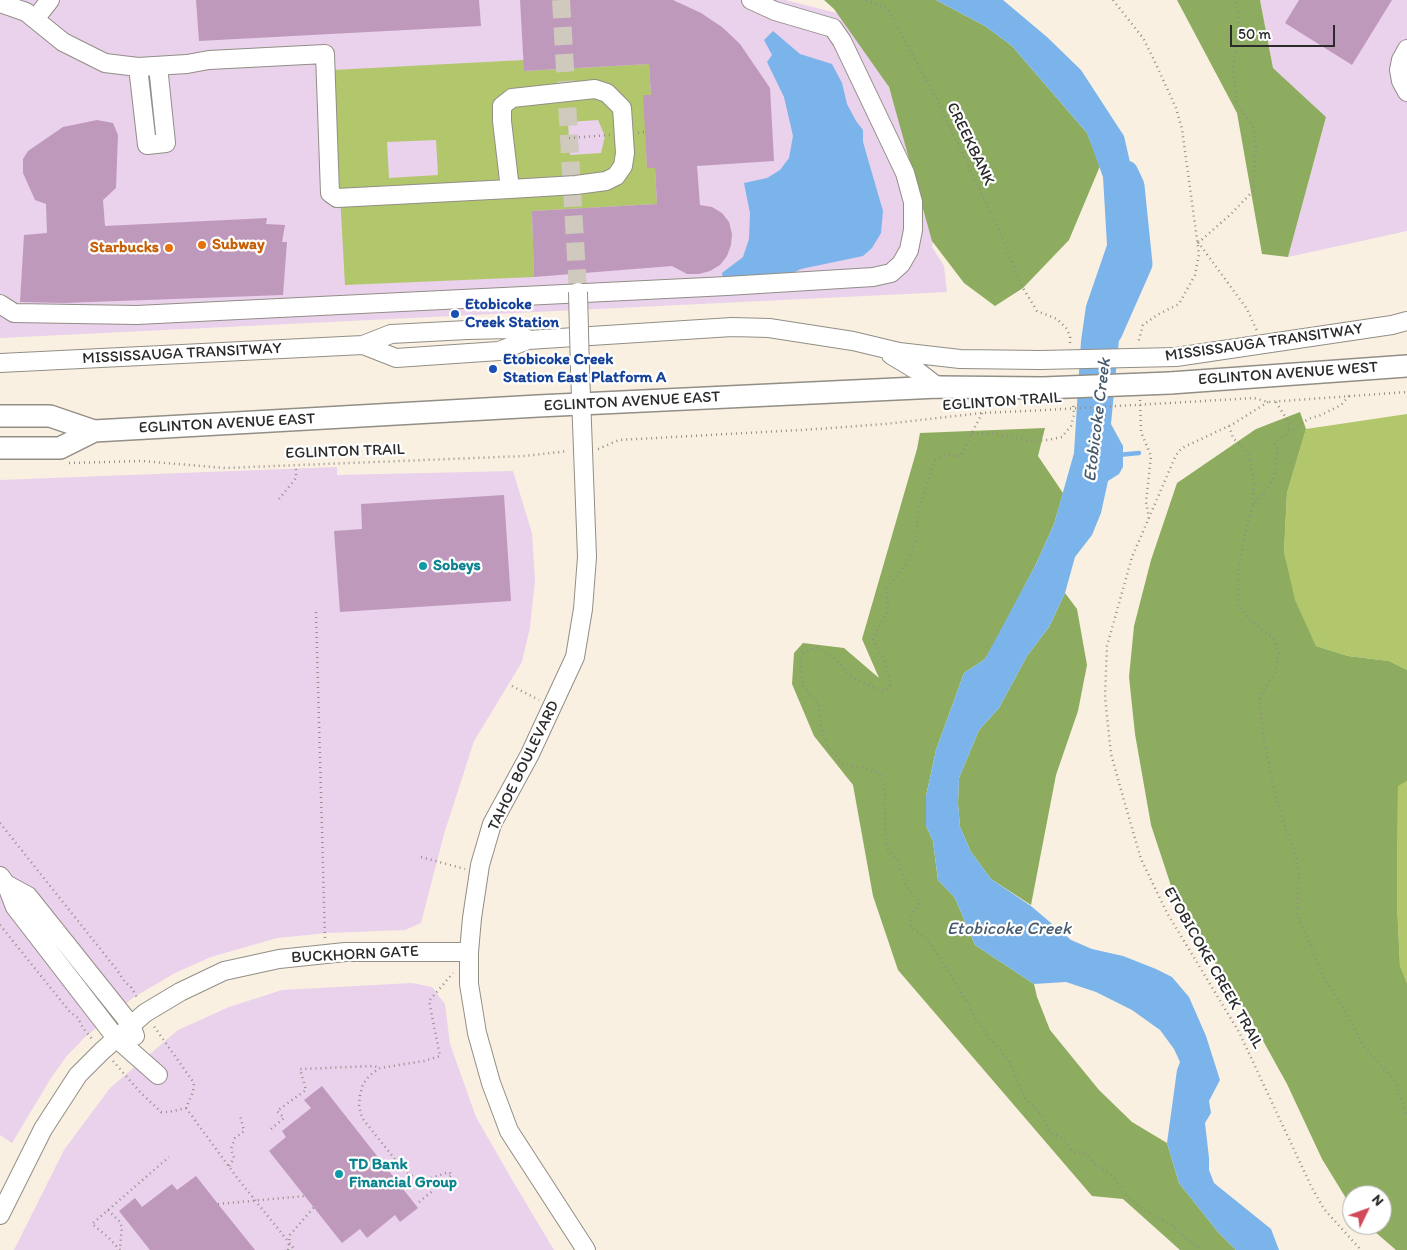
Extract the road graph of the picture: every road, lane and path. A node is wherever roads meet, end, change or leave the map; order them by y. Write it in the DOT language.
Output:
graph roads {
  1 [pos="50,0"];
  2 [pos="751,0"];
  3 [pos="866,0"];
  4 [pos="1113,0"];
  5 [pos="1236,0"];
  6 [pos="0,3"];
  7 [pos="27,10"];
  8 [pos="1407,49"];
  9 [pos="158,66"];
  10 [pos="138,67"];
  11 [pos="1407,92"];
  12 [pos="162,101"];
  13 [pos="142,103"];
  14 [pos="600,136"];
  15 [pos="569,138"];
  16 [pos="510,189"];
  17 [pos="1198,242"];
  18 [pos="578,292"];
  19 [pos="0,304"];
  20 [pos="1037,311"];
  21 [pos="1157,315"];
  22 [pos="1407,321"];
  23 [pos="1258,333"];
  24 [pos="528,340"];
  25 [pos="852,341"];
  26 [pos="363,346"];
  27 [pos="0,363"];
  28 [pos="1407,366"];
  29 [pos="938,387"];
  30 [pos="1407,392"];
  31 [pos="1170,393"];
  32 [pos="1349,396"];
  33 [pos="1275,401"];
  34 [pos="1268,402"];
  35 [pos="581,405"];
  36 [pos="982,414"];
  37 [pos="1141,415"];
  38 [pos="0,416"];
  39 [pos="1072,426"];
  40 [pos="1229,426"];
  41 [pos="94,430"];
  42 [pos="1289,432"];
  43 [pos="972,433"];
  44 [pos="0,448"];
  45 [pos="600,449"];
  46 [pos="548,453"];
  47 [pos="142,461"];
  48 [pos="296,465"];
  49 [pos="279,499"];
  50 [pos="1252,507"];
  51 [pos="1150,519"];
  52 [pos="316,612"];
  53 [pos="512,686"];
  54 [pos="553,707"];
  55 [pos="0,823"];
  56 [pos="421,858"];
  57 [pos="479,872"];
  58 [pos="3,880"];
  59 [pos="0,925"];
  60 [pos="468,952"];
  61 [pos="326,954"];
  62 [pos="145,1013"];
  63 [pos="132,1025"];
  64 [pos="116,1038"];
  65 [pos="102,1051"];
  66 [pos="144,1061"];
  67 [pos="380,1068"];
  68 [pos="158,1075"];
  69 [pos="186,1108"];
  70 [pos="240,1115"];
  71 [pos="1407,1116"];
  72 [pos="271,1129"];
  73 [pos="169,1157"];
  74 [pos="230,1166"];
  75 [pos="305,1196"];
  76 [pos="418,1202"];
  77 [pos="218,1204"];
  78 [pos="314,1207"];
  79 [pos="108,1210"];
  80 [pos="0,1215"];
  81 [pos="290,1244"];
  82 [pos="120,1250"];
  83 [pos="288,1250"];
  84 [pos="295,1250"];
  85 [pos="586,1250"];
  86 [pos="1202,1250"];
  87 [pos="1361,1250"];
  1 -- 7 [label="street"];
  2 -- 18 [label="street"];
  3 -- 20 [label="path, CREEKBANK"];
  4 -- 17 [label="path"];
  5 -- 17 [label="path"];
  6 -- 7 [label="street"];
  7 -- 10 [label="street"];
  8 -- 11 [label="street"];
  9 -- 10 [label="street"];
  9 -- 12 [label="street"];
  9 -- 16 [label="street"];
  10 -- 13 [label="street"];
  12 -- 13 [label="street"];
  12 -- 13 [label="street"];
  14 -- 15 [label="path"];
  16 -- 16 [label="street"];
  17 -- 21 [label="path"];
  17 -- 23 [label="path"];
  18 -- 19 [label="street"];
  18 -- 35 [label="street, TAHOE BOULEVARD, bridge"];
  22 -- 25 [label="street, MISSISSAUGA TRANSITWAY, bridge"];
  24 -- 25 [label="street, MISSISSAUGA TRANSITWAY"];
  24 -- 26 [label="street, MISSISSAUGA TRANSITWAY"];
  24 -- 26 [label="street, MISSISSAUGA TRANSITWAY"];
  25 -- 29 [label="street, MISSISSAUGA TRANSITWAY"];
  26 -- 27 [label="street, MISSISSAUGA TRANSITWAY"];
  28 -- 31 [label="main road, EGLINTON AVENUE WEST"];
  29 -- 31 [label="main road, EGLINTON AVENUE EAST, bridge"];
  29 -- 35 [label="main road, EGLINTON AVENUE EAST"];
  30 -- 32 [label="path, EGLINTON TRAIL"];
  31 -- 34 [label="path, EGLINTON TRAIL"];
  31 -- 36 [label="path, EGLINTON TRAIL, bridge"];
  32 -- 33 [label="path, EGLINTON TRAIL"];
  32 -- 42 [label="path"];
  33 -- 34 [label="path, EGLINTON TRAIL"];
  33 -- 42 [label="path"];
  34 -- 40 [label="path, ETOBICOKE CREEK TRAIL"];
  35 -- 41 [label="main road, EGLINTON AVENUE EAST"];
  35 -- 54 [label="street, TAHOE BOULEVARD"];
  36 -- 43 [label="path"];
  36 -- 45 [label="path, EGLINTON TRAIL"];
  37 -- 51 [label="path"];
  38 -- 41 [label="main road, EGLINTON AVENUE EAST"];
  39 -- 43 [label="path"];
  40 -- 50 [label="path"];
  40 -- 51 [label="path, ETOBICOKE CREEK TRAIL"];
  41 -- 44 [label="main road, EGLINTON AVENUE EAST"];
  42 -- 50 [label="path"];
  43 -- 86 [label="path"];
  46 -- 48 [label="path, EGLINTON TRAIL"];
  47 -- 48 [label="path, EGLINTON TRAIL"];
  48 -- 49 [label="path"];
  50 -- 71 [label="path"];
  51 -- 87 [label="path, ETOBICOKE CREEK TRAIL"];
  52 -- 61 [label="path"];
  53 -- 54 [label="path"];
  54 -- 57 [label="street, TAHOE BOULEVARD"];
  55 -- 62 [label="path"];
  56 -- 57 [label="path"];
  57 -- 60 [label="street, TAHOE BOULEVARD"];
  58 -- 63 [label="street"];
  58 -- 64 [label="street"];
  59 -- 65 [label="path"];
  60 -- 61 [label="street, BUCKHORN GATE"];
  60 -- 67 [label="path"];
  60 -- 85 [label="street, TAHOE BOULEVARD"];
  61 -- 62 [label="street, BUCKHORN GATE"];
  62 -- 63 [label="street, BUCKHORN GATE"];
  62 -- 69 [label="path"];
  63 -- 64 [label="street, BUCKHORN GATE"];
  63 -- 66 [label="street"];
  64 -- 65 [label="street, BUCKHORN GATE"];
  64 -- 66 [label="street"];
  65 -- 69 [label="path"];
  65 -- 80 [label="street, BUCKHORN GATE"];
  66 -- 68 [label="street"];
  67 -- 72 [label="path"];
  67 -- 76 [label="path"];
  69 -- 74 [label="path"];
  70 -- 74 [label="path"];
  73 -- 79 [label="path"];
  74 -- 81 [label="path"];
  75 -- 77 [label="path, bridge"];
  78 -- 81 [label="path"];
  79 -- 82 [label="path"];
  79 -- 82 [label="path"];
  81 -- 83 [label="path"];
  81 -- 84 [label="path"];
}
